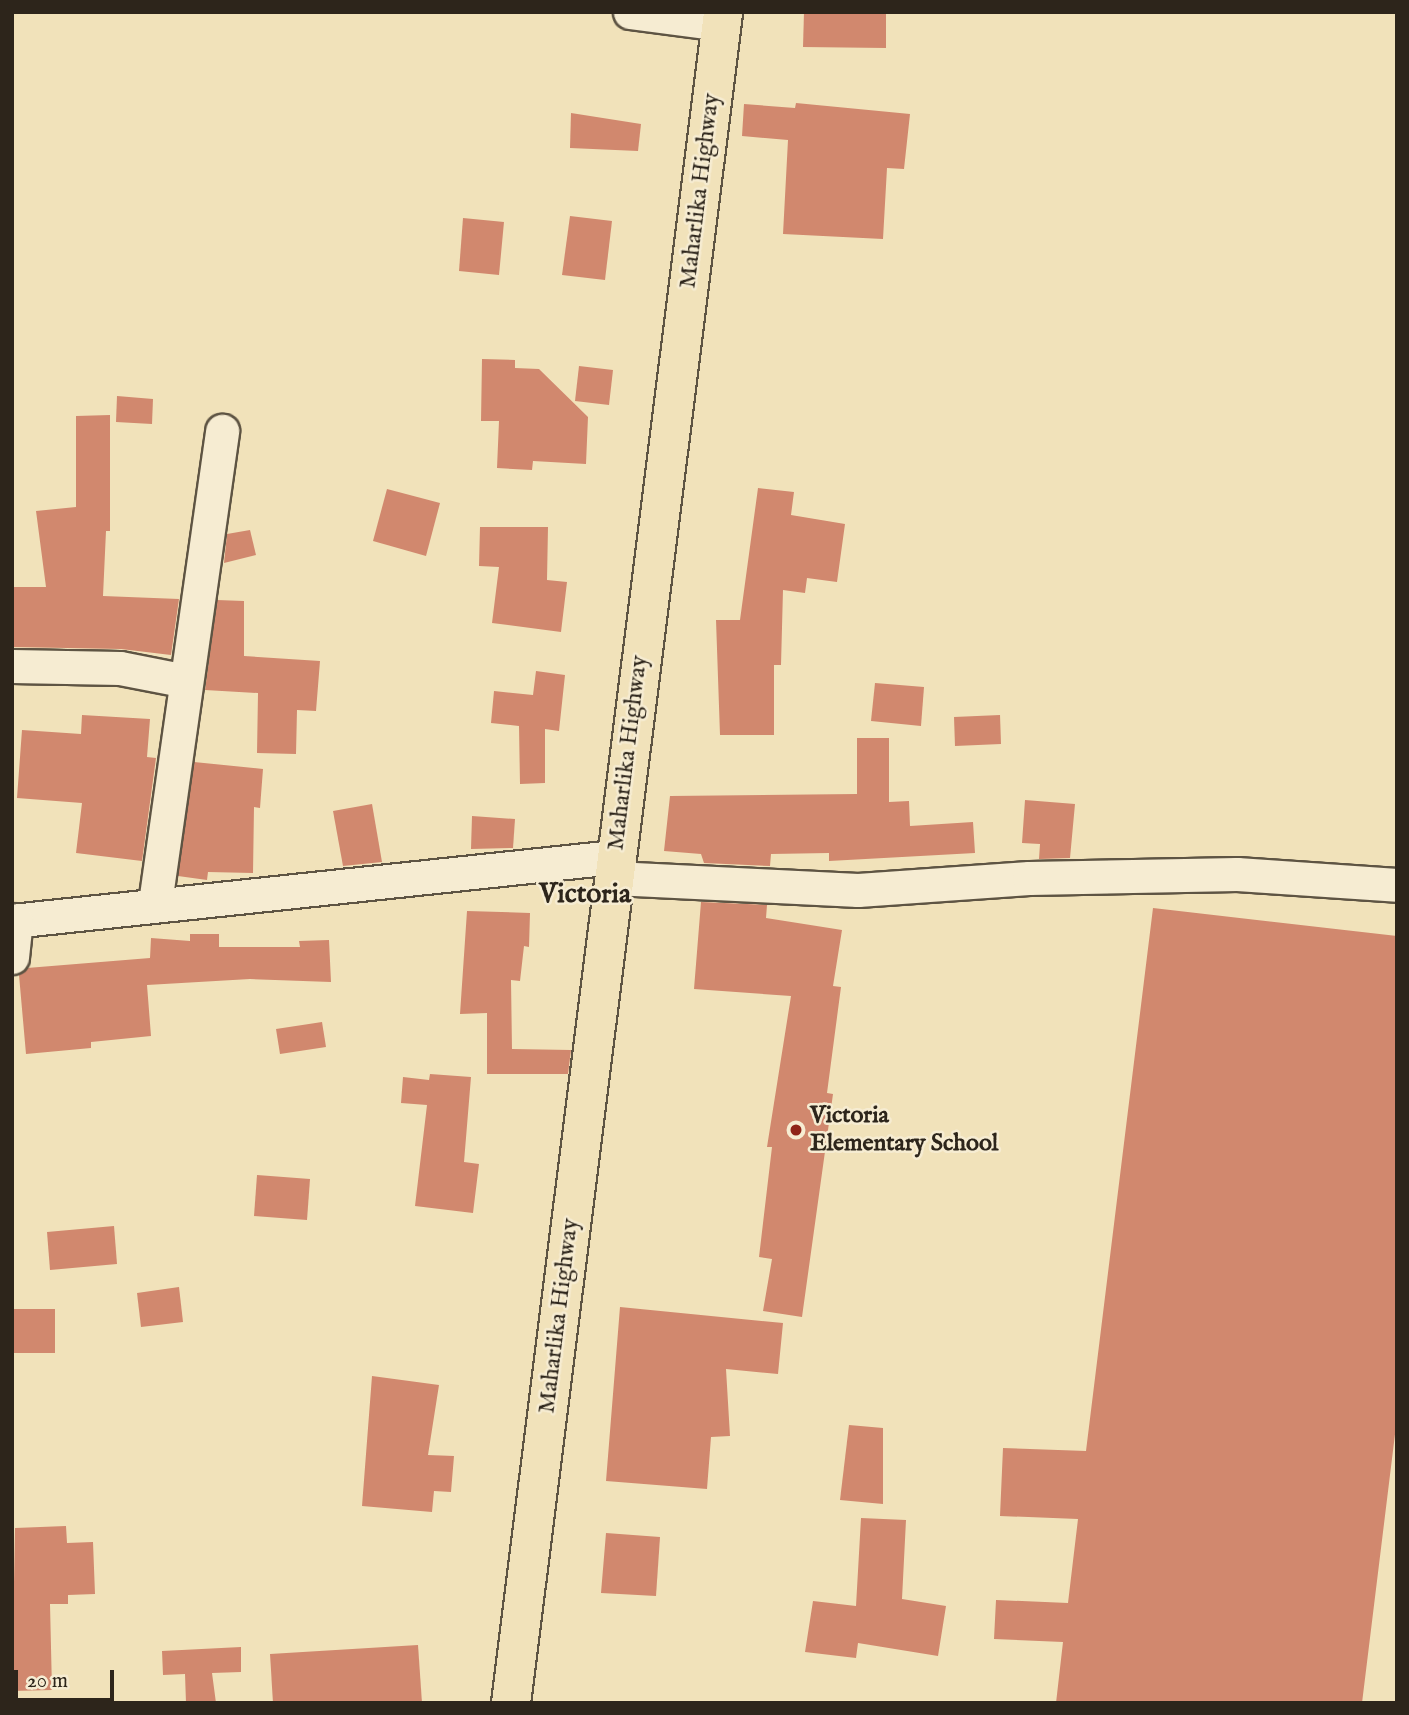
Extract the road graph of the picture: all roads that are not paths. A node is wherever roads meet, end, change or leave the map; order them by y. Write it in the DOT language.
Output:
graph roads {
  1 [pos="630,12"];
  2 [pos="722,18"];
  3 [pos="222,431"];
  4 [pos="12,666"];
  5 [pos="186,681"];
  6 [pos="614,867"];
  7 [pos="1397,885"];
  8 [pos="155,903"];
  9 [pos="14,920"];
  10 [pos="12,957"];
  11 [pos="511,1703"];
  1 -- 2 [label="street"];
  2 -- 6 [label="highway, Maharlika Highway"];
  3 -- 5 [label="street"];
  4 -- 5 [label="street"];
  5 -- 8 [label="street"];
  6 -- 7 [label="street"];
  6 -- 8 [label="street"];
  6 -- 11 [label="highway, Maharlika Highway"];
  8 -- 9 [label="street"];
  9 -- 10 [label="street"];
}
